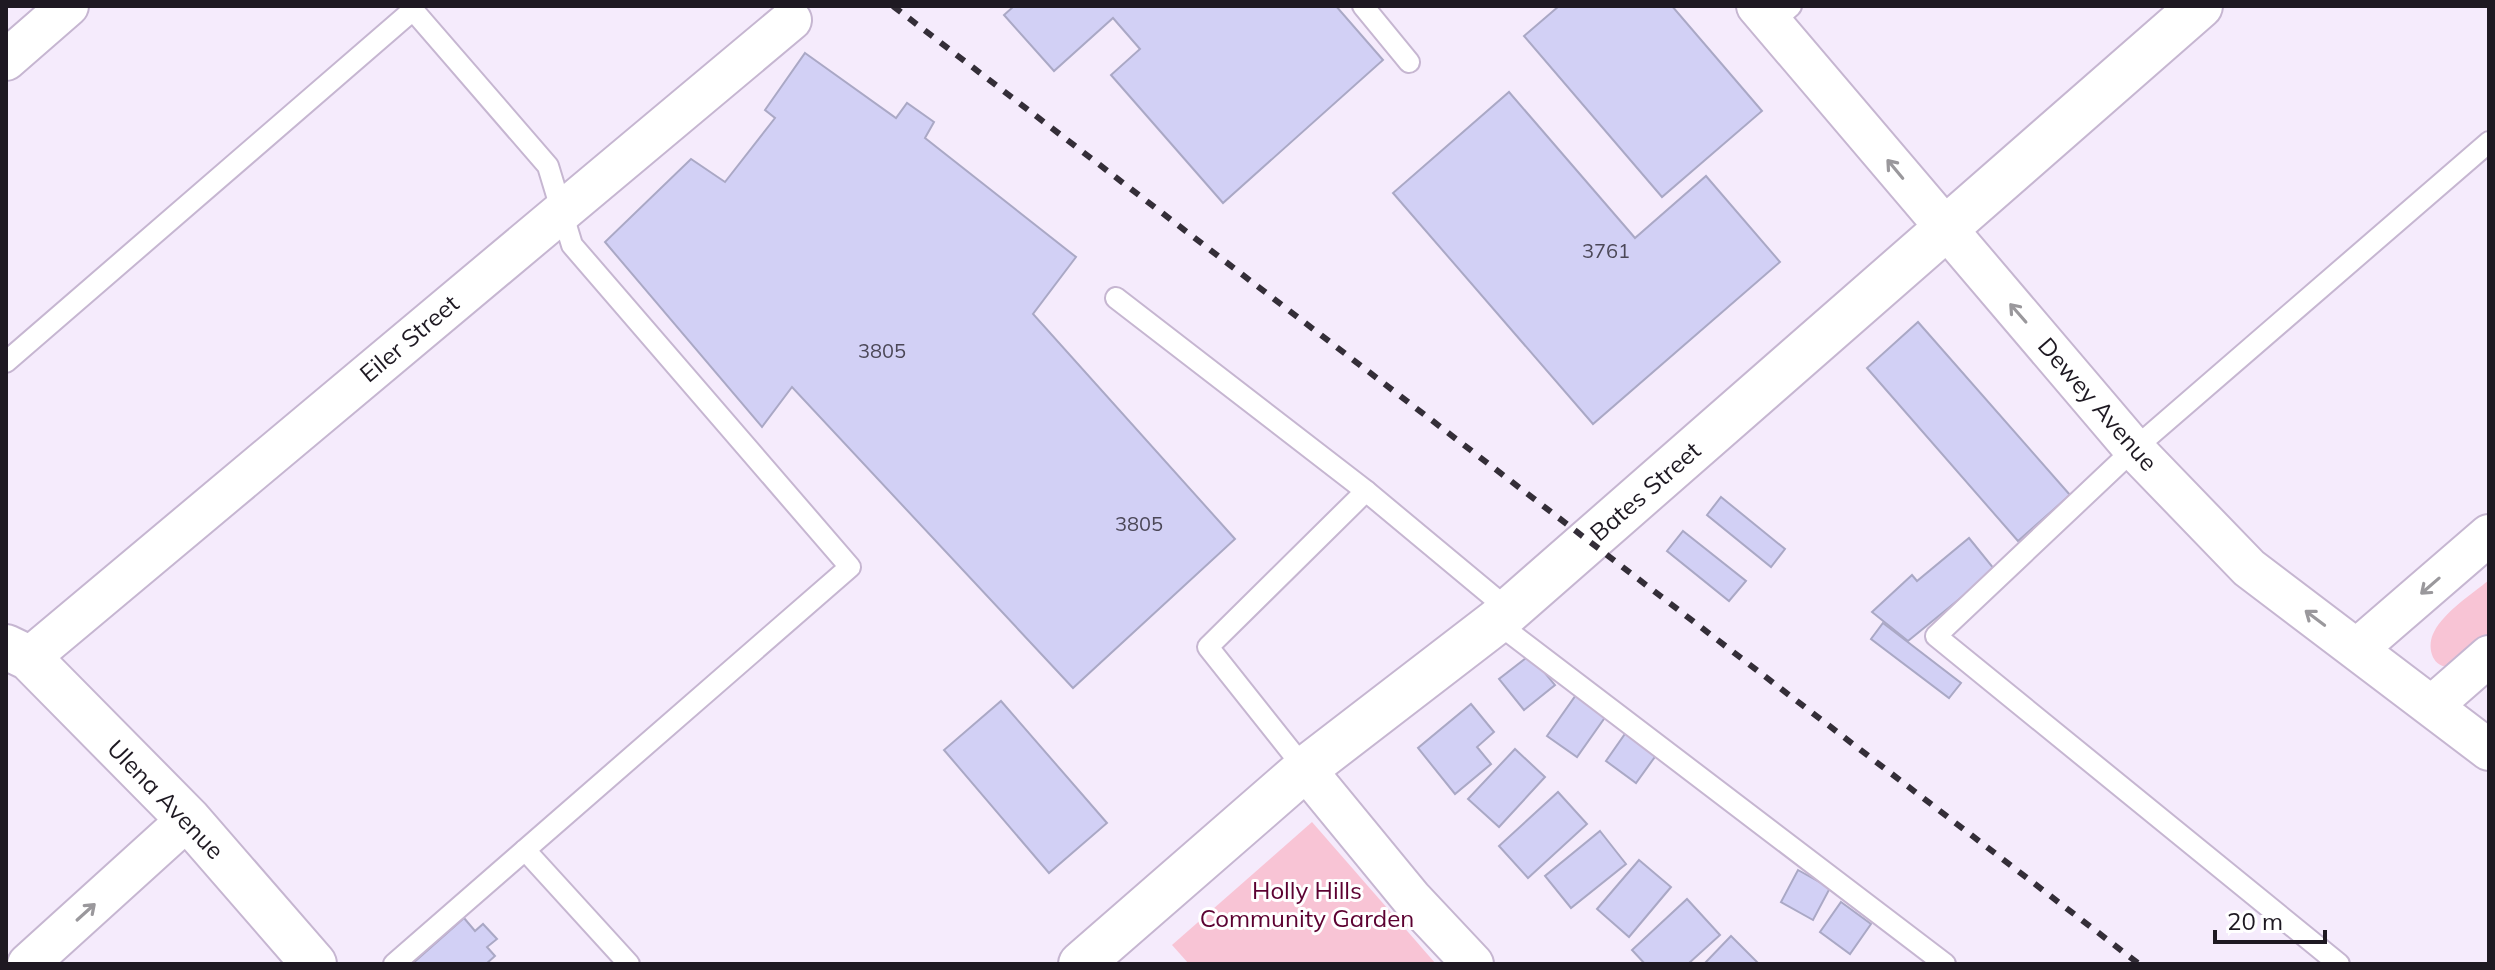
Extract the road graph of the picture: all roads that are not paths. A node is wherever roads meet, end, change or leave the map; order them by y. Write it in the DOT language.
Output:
graph roads {
  1 [pos="68,6"];
  2 [pos="1363,6"];
  3 [pos="2200,6"];
  4 [pos="1774,12"];
  5 [pos="791,20"];
  6 [pos="6,60"];
  7 [pos="1409,62"];
  8 [pos="2489,142"];
  9 [pos="560,210"];
  10 [pos="1945,228"];
  11 [pos="1116,298"];
  12 [pos="6,362"];
  13 [pos="2134,449"];
  14 [pos="1366,491"];
  15 [pos="2489,535"];
  16 [pos="1502,616"];
  17 [pos="2357,649"];
  18 [pos="2489,656"];
  19 [pos="17,658"];
  20 [pos="2433,705"];
  21 [pos="2489,750"];
  22 [pos="1305,769"];
  23 [pos="188,819"];
  24 [pos="525,850"];
  25 [pos="28,964"];
  26 [pos="314,964"];
  27 [pos="394,964"];
  28 [pos="629,964"];
  29 [pos="1081,964"];
  30 [pos="1473,964"];
  31 [pos="1945,964"];
  32 [pos="2339,964"];
  1 -- 6 [label="street"];
  2 -- 7 [label="lane"];
  3 -- 10 [label="main road, Bates Street"];
  10 -- 4 [label="street, Dewey Avenue, one-way"];
  5 -- 9 [label="street, Eiler Street"];
  8 -- 13 [label="lane"];
  9 -- 12 [label="lane"];
  9 -- 19 [label="street, Eiler Street"];
  9 -- 24 [label="lane"];
  13 -- 10 [label="street, Dewey Avenue, one-way"];
  10 -- 16 [label="main road, Bates Street"];
  11 -- 14 [label="lane"];
  17 -- 13 [label="street, Dewey Avenue, one-way"];
  13 -- 32 [label="lane"];
  14 -- 16 [label="lane"];
  14 -- 22 [label="lane"];
  15 -- 17 [label="street, one-way"];
  16 -- 22 [label="main road, Bates Street"];
  16 -- 31 [label="lane"];
  17 -- 20 [label="street, Dewey Avenue"];
  18 -- 20 [label="street"];
  19 -- 23 [label="main road, Ulena Avenue"];
  20 -- 21 [label="street, Dewey Avenue"];
  22 -- 29 [label="main road, Bates Street"];
  22 -- 30 [label="street"];
  25 -- 23 [label="street, one-way"];
  23 -- 26 [label="main road, Ulena Avenue"];
  24 -- 27 [label="lane"];
  24 -- 28 [label="lane"];
}
